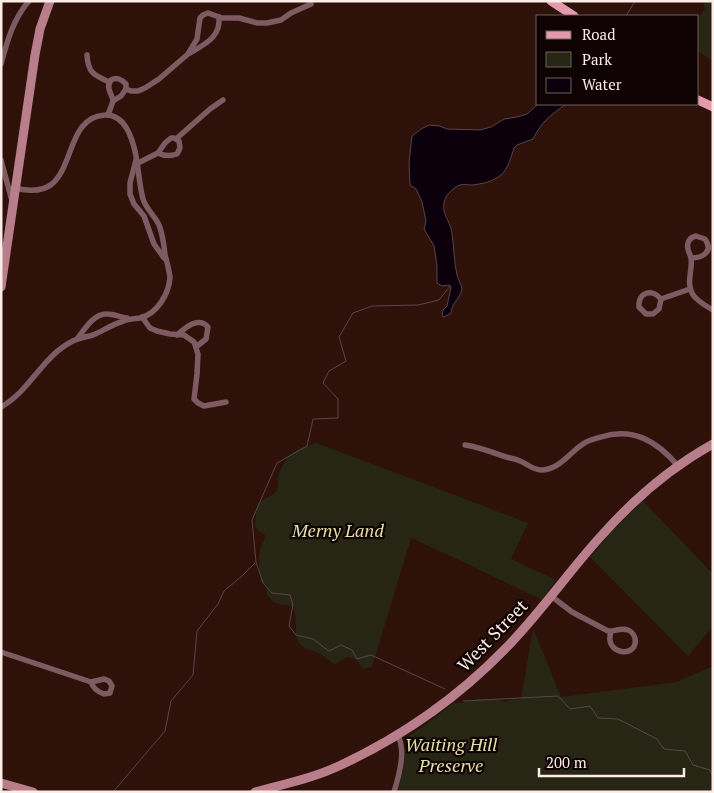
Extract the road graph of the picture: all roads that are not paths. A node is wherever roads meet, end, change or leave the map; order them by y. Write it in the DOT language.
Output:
graph roads {
  1 [pos="29,1"];
  2 [pos="50,1"];
  3 [pos="550,1"];
  4 [pos="310,4"];
  5 [pos="572,15"];
  6 [pos="219,17"];
  7 [pos="188,54"];
  8 [pos="87,55"];
  9 [pos="1,64"];
  10 [pos="109,82"];
  11 [pos="126,89"];
  12 [pos="223,100"];
  13 [pos="699,100"];
  14 [pos="113,101"];
  15 [pos="713,107"];
  16 [pos="108,115"];
  17 [pos="176,140"];
  18 [pos="158,153"];
  19 [pos="1,160"];
  20 [pos="137,160"];
  21 [pos="15,188"];
  22 [pos="13,205"];
  23 [pos="691,258"];
  24 [pos="167,262"];
  25 [pos="1,287"];
  26 [pos="690,289"];
  27 [pos="661,299"];
  28 [pos="713,310"];
  29 [pos="142,317"];
  30 [pos="130,319"];
  31 [pos="177,335"];
  32 [pos="77,339"];
  33 [pos="196,347"];
  34 [pos="226,402"];
  35 [pos="1,407"];
  36 [pos="713,444"];
  37 [pos="465,445"];
  38 [pos="678,466"];
  39 [pos="551,596"];
  40 [pos="611,632"];
  41 [pos="1,652"];
  42 [pos="91,682"];
  43 [pos="397,734"];
  44 [pos="1,783"];
  45 [pos="33,792"];
  46 [pos="255,792"];
  47 [pos="394,792"];
  1 -- 9 [label="street"];
  2 -- 21 [label="main road"];
  3 -- 5 [label="main road"];
  4 -- 6 [label="street"];
  6 -- 7 [label="street"];
  6 -- 7 [label="street"];
  7 -- 11 [label="street"];
  8 -- 10 [label="street"];
  10 -- 11 [label="street"];
  10 -- 14 [label="street"];
  11 -- 14 [label="street"];
  12 -- 17 [label="street"];
  13 -- 15 [label="main road"];
  14 -- 16 [label="street"];
  16 -- 20 [label="street"];
  16 -- 21 [label="street"];
  17 -- 18 [label="street"];
  17 -- 18 [label="street"];
  18 -- 20 [label="street"];
  19 -- 22 [label="street"];
  20 -- 24 [label="street"];
  20 -- 24 [label="street"];
  21 -- 22 [label="main road"];
  22 -- 25 [label="main road"];
  23 -- 26 [label="street"];
  24 -- 29 [label="street"];
  26 -- 27 [label="street"];
  26 -- 28 [label="street"];
  29 -- 30 [label="street"];
  29 -- 31 [label="street"];
  30 -- 32 [label="street"];
  30 -- 32 [label="street"];
  31 -- 33 [label="street"];
  31 -- 33 [label="street"];
  32 -- 35 [label="street"];
  33 -- 34 [label="street"];
  36 -- 38 [label="main road, West Street"];
  37 -- 38 [label="street"];
  38 -- 39 [label="main road, West Street"];
  39 -- 40 [label="street"];
  39 -- 43 [label="main road, West Street"];
  40 -- 40 [label="street"];
  41 -- 42 [label="street"];
  43 -- 46 [label="main road, West Street"];
  43 -- 47 [label="street"];
  44 -- 45 [label="main road"];
}
